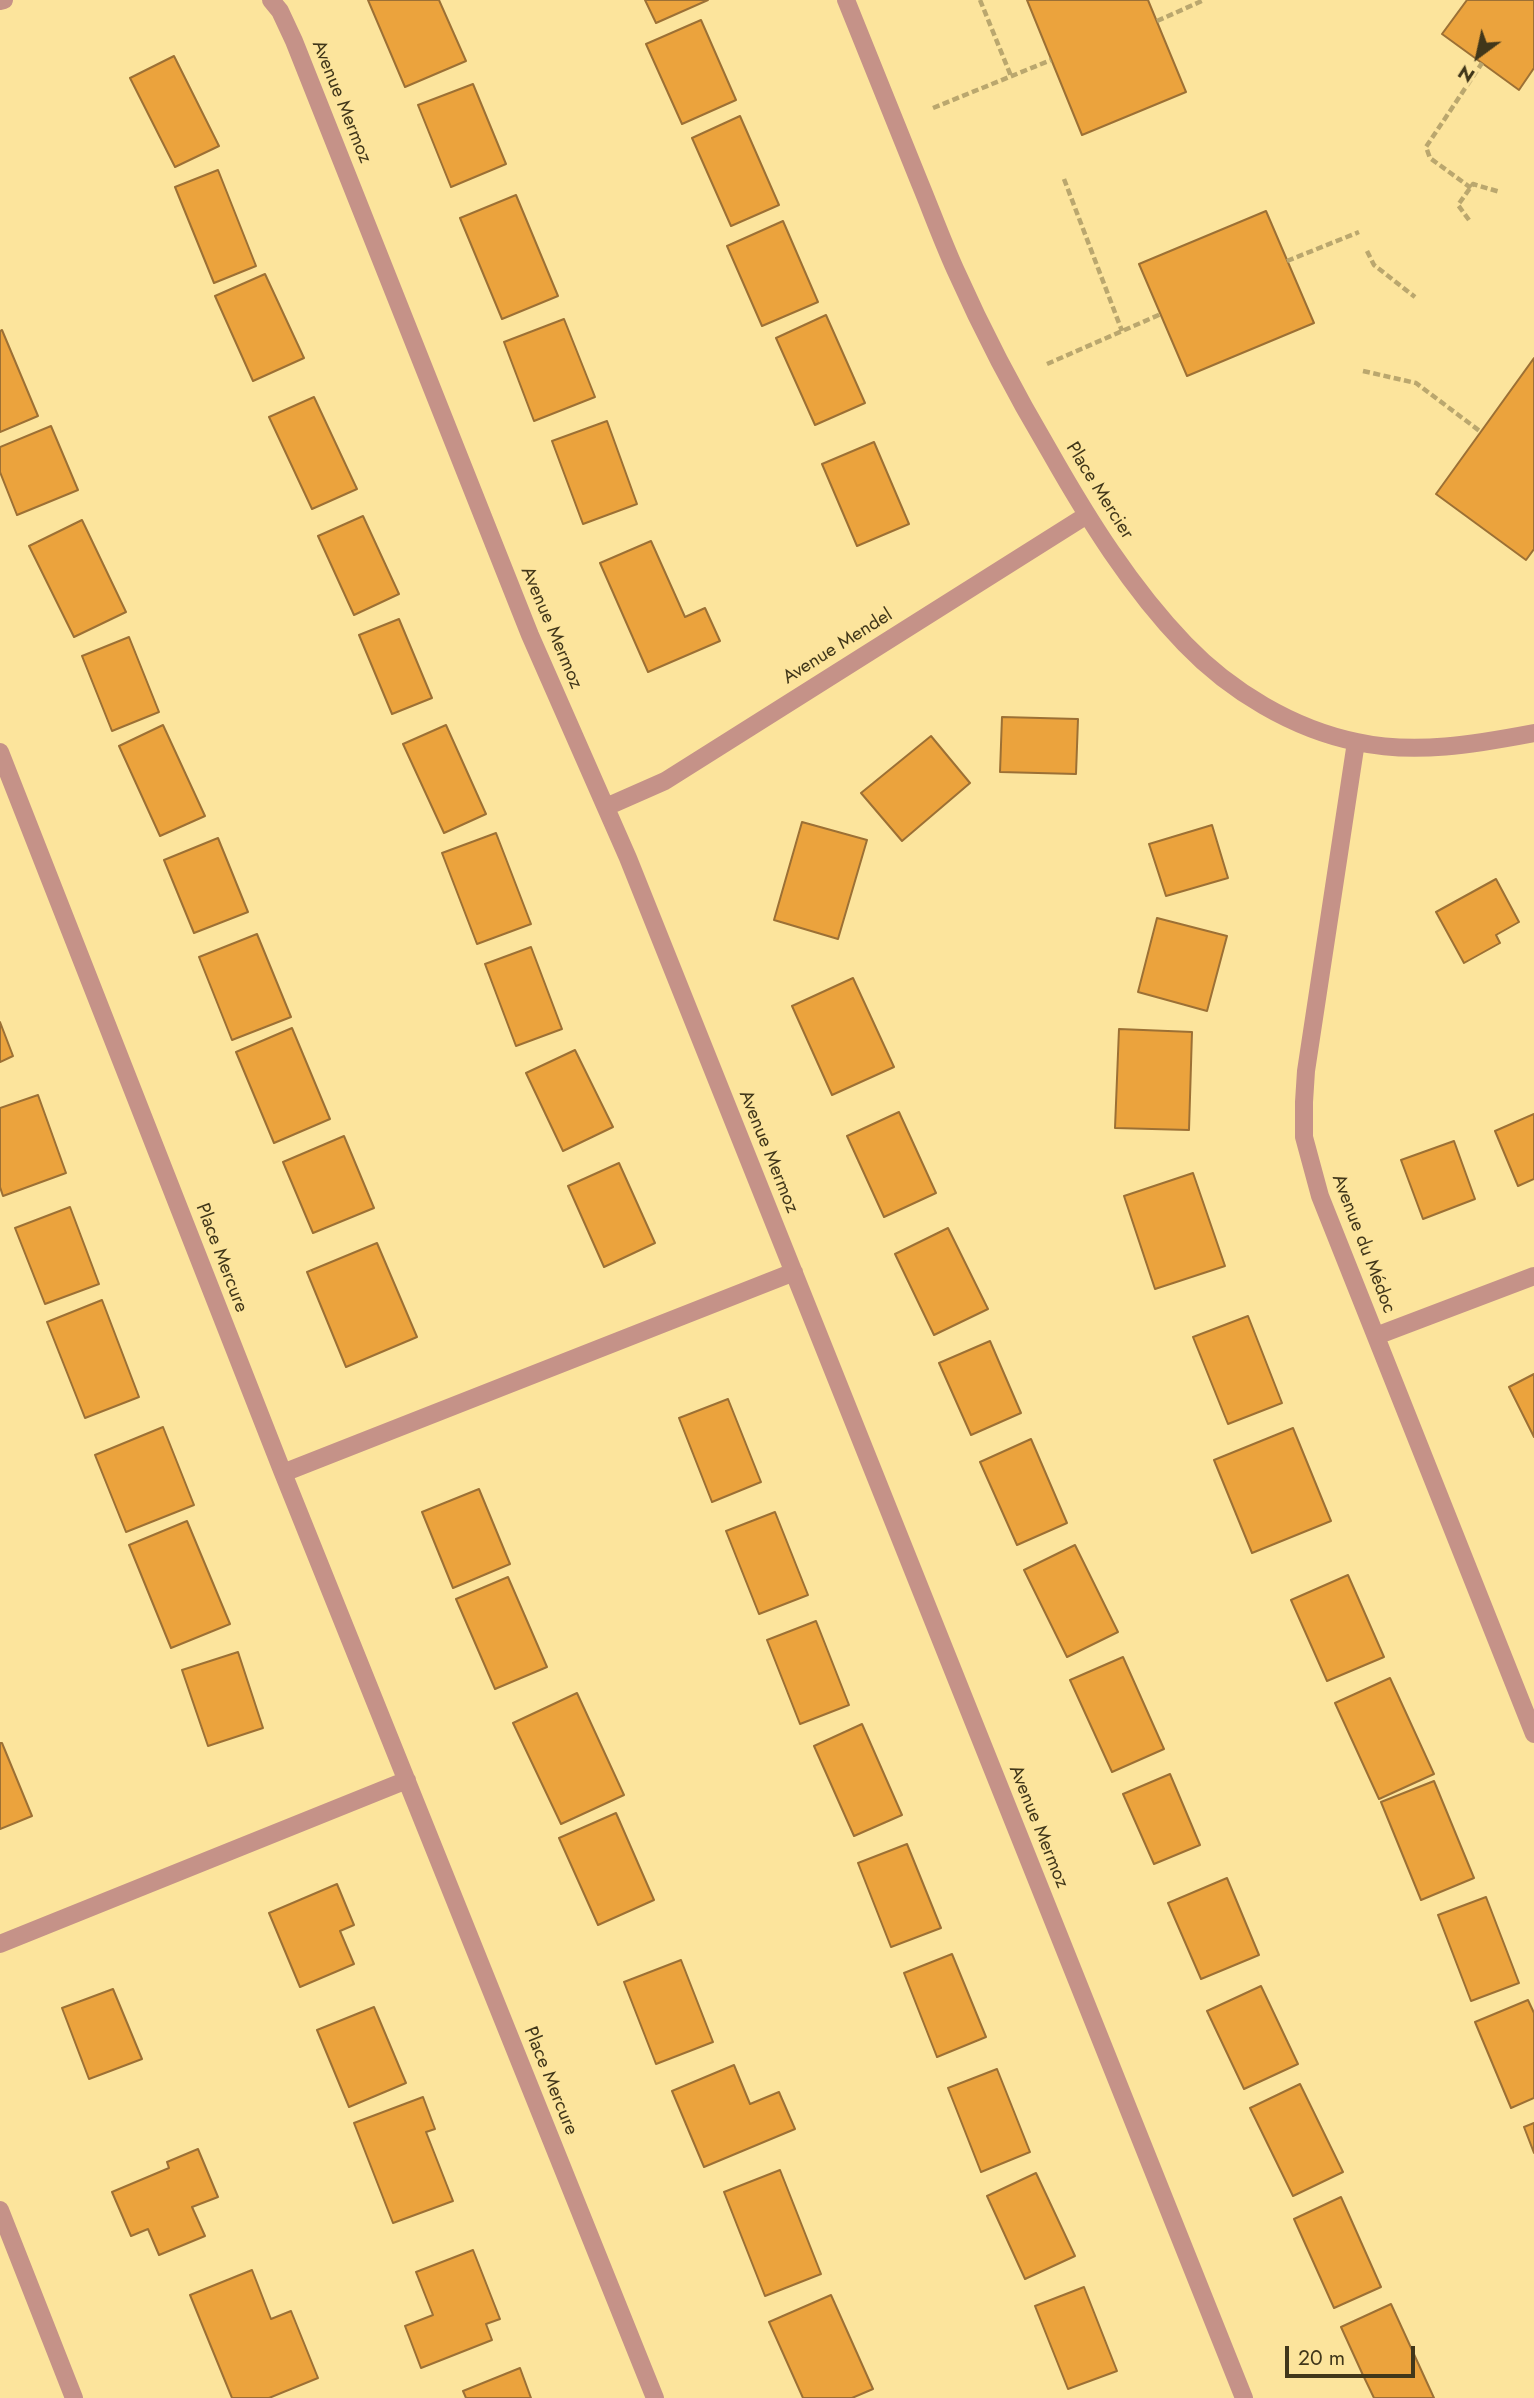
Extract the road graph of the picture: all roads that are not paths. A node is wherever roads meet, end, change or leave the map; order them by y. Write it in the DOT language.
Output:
graph roads {
  1 [pos="271,0"];
  2 [pos="846,0"];
  3 [pos="1087,515"];
  4 [pos="1534,733"];
  5 [pos="1356,742"];
  6 [pos="0,752"];
  7 [pos="606,807"];
  8 [pos="794,1272"];
  9 [pos="1534,1276"];
  10 [pos="1376,1336"];
  11 [pos="283,1474"];
  12 [pos="1534,1734"];
  13 [pos="407,1780"];
  14 [pos="0,1944"];
  15 [pos="0,2210"];
  16 [pos="74,2398"];
  17 [pos="655,2398"];
  18 [pos="1244,2398"];
  1 -- 7 [label="street, Avenue Mermoz"];
  2 -- 3 [label="street, Place Mercier"];
  3 -- 5 [label="street, Place Mercier"];
  3 -- 7 [label="street, Avenue Mendel"];
  4 -- 5 [label="street, Place Mercier"];
  5 -- 10 [label="street, Avenue du Médoc"];
  6 -- 11 [label="street, Place Mercure"];
  7 -- 8 [label="street, Avenue Mermoz"];
  8 -- 11 [label="street"];
  8 -- 18 [label="street, Avenue Mermoz"];
  9 -- 10 [label="street"];
  10 -- 12 [label="street, Avenue du Médoc"];
  11 -- 13 [label="street, Place Mercure"];
  13 -- 14 [label="street"];
  13 -- 17 [label="street, Place Mercure"];
  15 -- 16 [label="street"];
}
